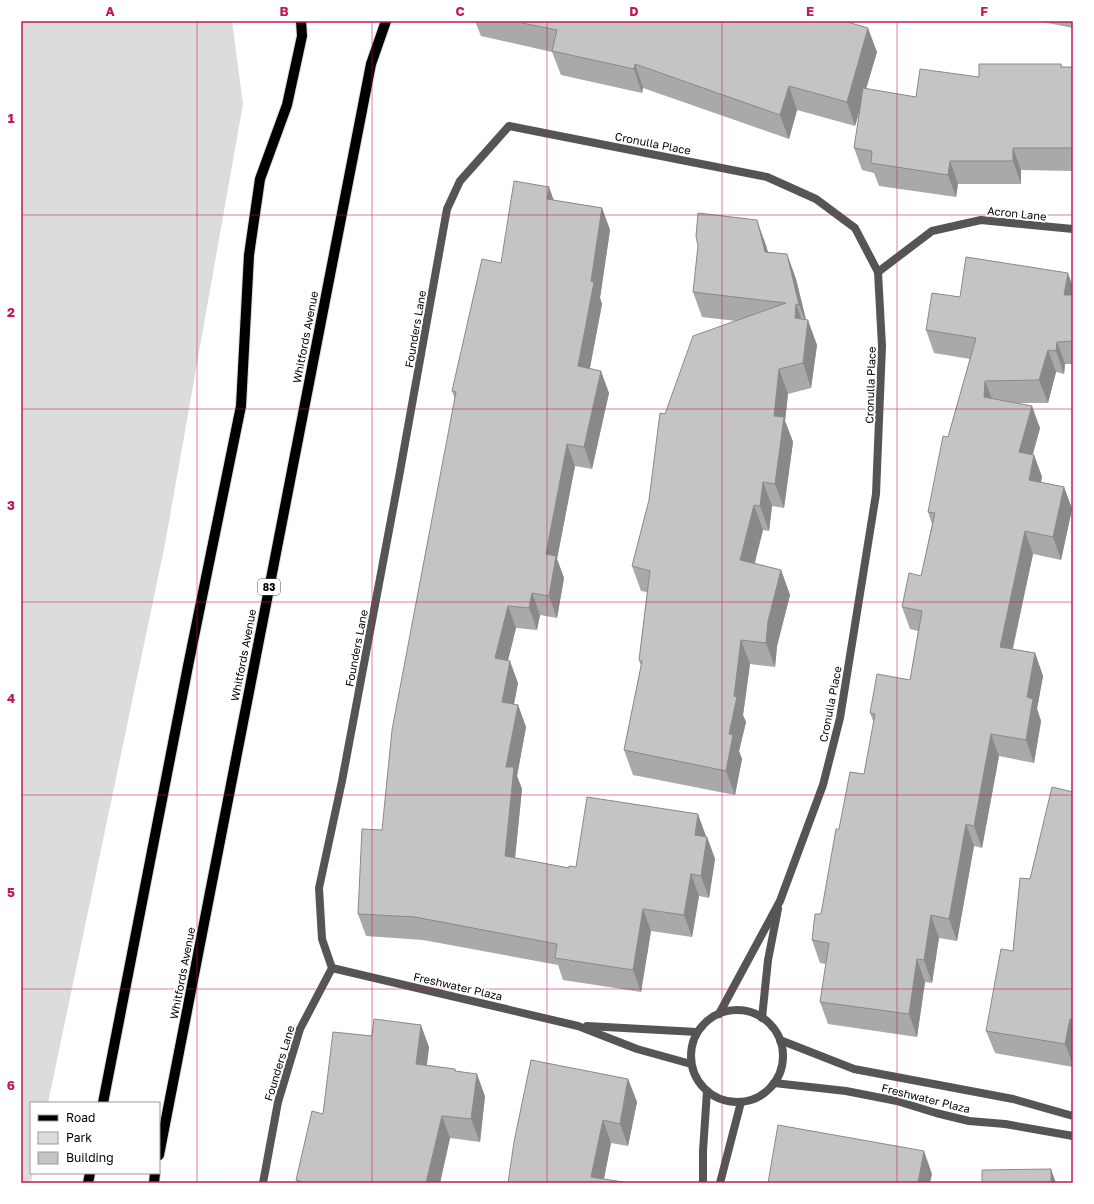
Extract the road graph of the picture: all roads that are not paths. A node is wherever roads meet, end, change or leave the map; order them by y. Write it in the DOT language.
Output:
graph roads {
  1 [pos="301,21"];
  2 [pos="386,21"];
  3 [pos="509,126"];
  4 [pos="1073,229"];
  5 [pos="878,272"];
  6 [pos="780,900"];
  7 [pos="332,968"];
  8 [pos="719,1014"];
  9 [pos="762,1018"];
  10 [pos="578,1026"];
  11 [pos="697,1032"];
  12 [pos="780,1040"];
  13 [pos="691,1064"];
  14 [pos="774,1083"];
  15 [pos="707,1092"];
  16 [pos="103,1102"];
  17 [pos="741,1102"];
  18 [pos="1073,1116"];
  19 [pos="1073,1136"];
  20 [pos="160,1150"];
  21 [pos="263,1183"];
  22 [pos="703,1183"];
  23 [pos="720,1183"];
  1 -- 16 [label="main road"];
  2 -- 20 [label="main road, Whitfords Avenue / 83"];
  3 -- 5 [label="street, Cronulla Place"];
  3 -- 7 [label="street, Founders Lane"];
  4 -- 5 [label="street, Acron Lane"];
  5 -- 6 [label="street, Cronulla Place"];
  6 -- 8 [label="street, Cronulla Place"];
  6 -- 9 [label="street, Cronulla Place"];
  7 -- 10 [label="street, Freshwater Plaza"];
  7 -- 21 [label="street, Founders Lane"];
  8 -- 9 [label="street"];
  8 -- 11 [label="street"];
  9 -- 12 [label="street"];
  10 -- 11 [label="street, Freshwater Plaza"];
  10 -- 13 [label="street, Freshwater Plaza"];
  11 -- 13 [label="street"];
  12 -- 14 [label="street"];
  12 -- 18 [label="street, Freshwater Plaza"];
  13 -- 15 [label="street"];
  14 -- 17 [label="street"];
  14 -- 19 [label="street, Freshwater Plaza"];
  15 -- 17 [label="street"];
  15 -- 22 [label="street"];
  17 -- 23 [label="street"];
}
